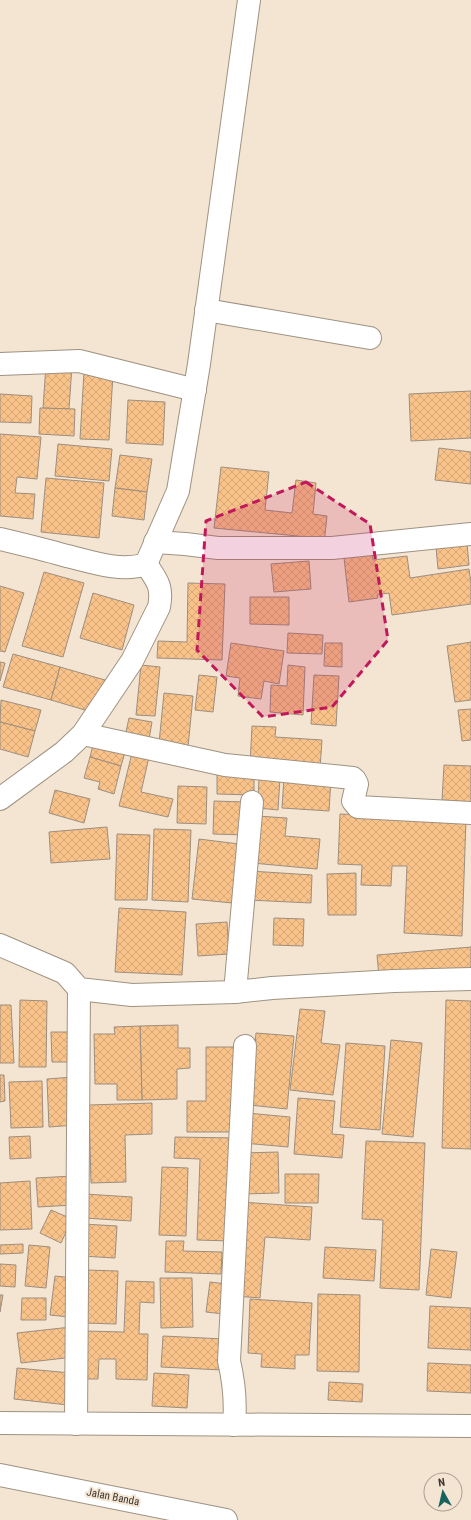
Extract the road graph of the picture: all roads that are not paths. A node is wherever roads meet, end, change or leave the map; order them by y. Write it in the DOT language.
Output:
graph roads {
  1 [pos="249,0"];
  2 [pos="206,310"];
  3 [pos="370,338"];
  4 [pos="0,364"];
  5 [pos="195,390"];
  6 [pos="471,534"];
  7 [pos="0,539"];
  8 [pos="155,542"];
  9 [pos="146,564"];
  10 [pos="83,734"];
  11 [pos="0,799"];
  12 [pos="252,802"];
  13 [pos="471,813"];
  14 [pos="0,946"];
  15 [pos="471,979"];
  16 [pos="80,989"];
  17 [pos="235,992"];
  18 [pos="244,1046"];
  19 [pos="0,1423"];
  20 [pos="76,1424"];
  21 [pos="234,1425"];
  22 [pos="471,1426"];
  23 [pos="0,1475"];
  24 [pos="175,1515"];
  25 [pos="226,1520"];
  1 -- 2 [label="street"];
  2 -- 3 [label="street"];
  2 -- 5 [label="street"];
  4 -- 5 [label="street"];
  5 -- 8 [label="street"];
  6 -- 8 [label="street"];
  7 -- 9 [label="street"];
  8 -- 9 [label="street"];
  9 -- 10 [label="street"];
  10 -- 11 [label="street"];
  10 -- 13 [label="street"];
  12 -- 17 [label="street"];
  14 -- 16 [label="street"];
  15 -- 17 [label="street"];
  16 -- 17 [label="street"];
  16 -- 20 [label="street"];
  18 -- 21 [label="street"];
  19 -- 20 [label="street"];
  20 -- 21 [label="street"];
  21 -- 22 [label="street"];
  23 -- 24 [label="street, Jalan Banda"];
  24 -- 25 [label="street, Jalan Banda"];
}
